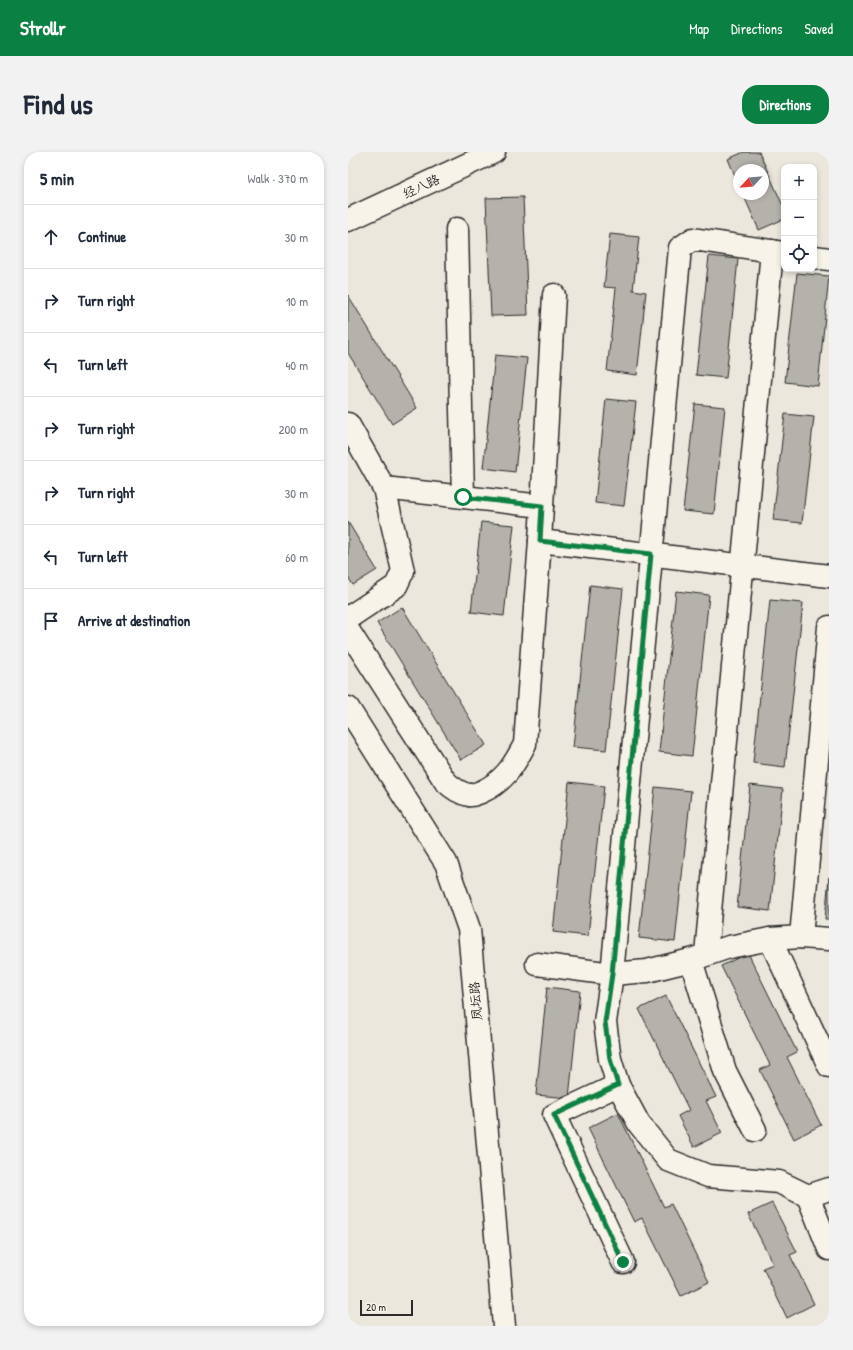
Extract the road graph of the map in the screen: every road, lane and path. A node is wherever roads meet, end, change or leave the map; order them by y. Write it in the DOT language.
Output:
graph roads {
  1 [pos="494,152"];
  2 [pos="348,220"];
  3 [pos="457,228"];
  4 [pos="778,252"];
  5 [pos="817,257"];
  6 [pos="829,259"];
  7 [pos="554,295"];
  8 [pos="348,424"];
  9 [pos="355,453"];
  10 [pos="384,488"];
  11 [pos="463,497"];
  12 [pos="542,506"];
  13 [pos="540,541"];
  14 [pos="651,554"];
  15 [pos="742,565"];
  16 [pos="829,576"];
  17 [pos="348,618"];
  18 [pos="829,627"];
  19 [pos="348,630"];
  20 [pos="348,708"];
  21 [pos="801,937"];
  22 [pos="770,939"];
  23 [pos="829,939"];
  24 [pos="698,957"];
  25 [pos="537,964"];
  26 [pos="612,974"];
  27 [pos="829,1066"];
  28 [pos="618,1085"];
  29 [pos="755,1130"];
  30 [pos="829,1189"];
  31 [pos="808,1196"];
  32 [pos="829,1249"];
  33 [pos="623,1262"];
  34 [pos="504,1326"];
  1 -- 2 [label="street, 经八路"];
  3 -- 11 [label="street"];
  4 -- 14 [label="street"];
  4 -- 15 [label="street"];
  5 -- 6 [label="street"];
  7 -- 12 [label="street"];
  8 -- 9 [label="street"];
  9 -- 10 [label="street"];
  10 -- 11 [label="street"];
  10 -- 17 [label="street"];
  11 -- 12 [label="street"];
  12 -- 13 [label="street"];
  13 -- 14 [label="street"];
  13 -- 19 [label="street"];
  14 -- 15 [label="street"];
  14 -- 26 [label="street"];
  15 -- 16 [label="street"];
  15 -- 24 [label="street"];
  18 -- 21 [label="street"];
  20 -- 34 [label="street, 凤坛路"];
  21 -- 22 [label="street"];
  21 -- 23 [label="street"];
  22 -- 24 [label="street"];
  22 -- 27 [label="street"];
  24 -- 26 [label="street"];
  24 -- 29 [label="street"];
  25 -- 26 [label="street"];
  26 -- 28 [label="street"];
  28 -- 31 [label="street"];
  28 -- 33 [label="street"];
  30 -- 31 [label="street"];
  31 -- 32 [label="street"];
}
